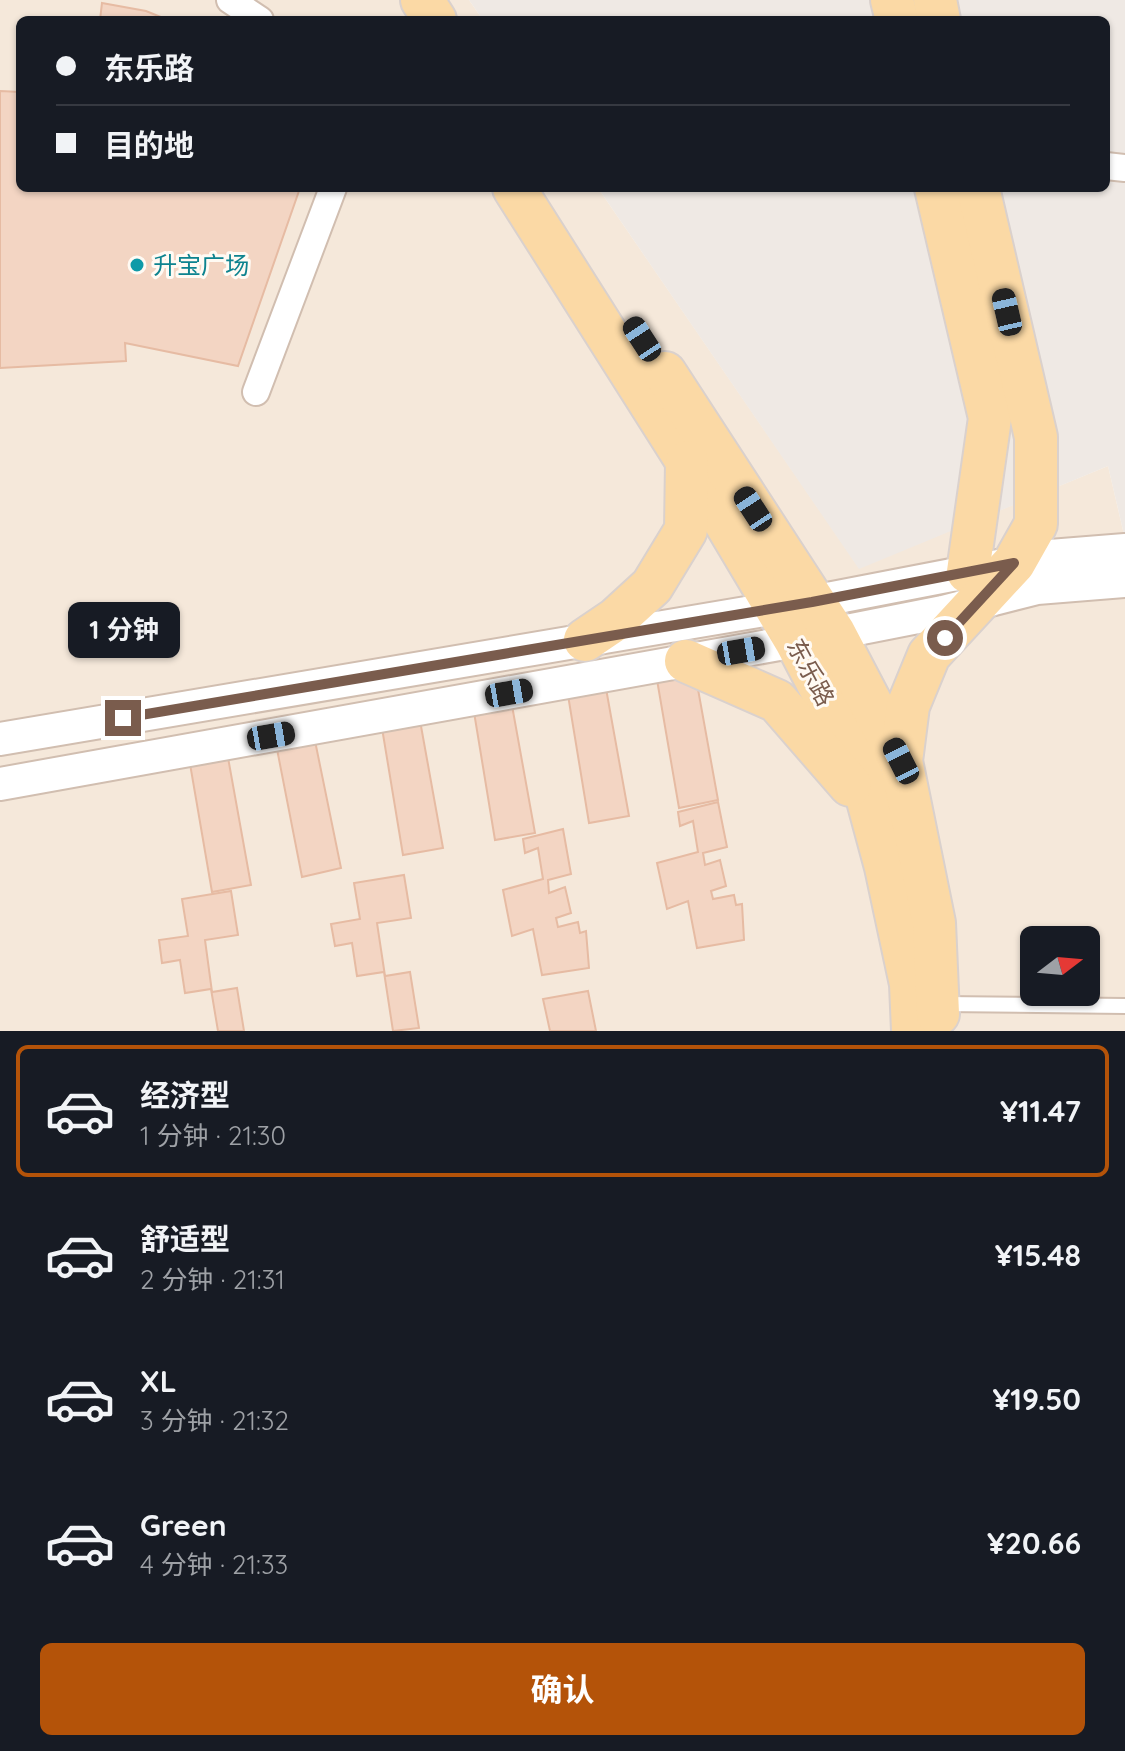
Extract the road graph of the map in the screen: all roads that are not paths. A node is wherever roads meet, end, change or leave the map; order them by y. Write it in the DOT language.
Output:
graph roads {
  1 [pos="230,0"];
  2 [pos="254,16"];
  3 [pos="331,192"];
  4 [pos="517,192"];
  5 [pos="546,192"];
  6 [pos="937,192"];
  7 [pos="979,192"];
  8 [pos="256,392"];
  9 [pos="687,462"];
  10 [pos="1125,550"];
  11 [pos="1014,563"];
  12 [pos="1125,581"];
  13 [pos="972,588"];
  14 [pos="804,621"];
  15 [pos="585,640"];
  16 [pos="686,661"];
  17 [pos="0,739"];
  18 [pos="901,761"];
  19 [pos="0,784"];
  20 [pos="872,813"];
  21 [pos="1125,1006"];
  22 [pos="930,1022"];
  1 -- 2 [label="street"];
  3 -- 8 [label="street"];
  4 -- 9 [label="main road, 东乐路"];
  5 -- 14 [label="main road, 东乐路"];
  6 -- 13 [label="main road"];
  7 -- 11 [label="main road"];
  9 -- 14 [label="main road, 东乐路"];
  9 -- 15 [label="main road"];
  10 -- 11 [label="street"];
  11 -- 13 [label="main road"];
  12 -- 13 [label="street"];
  13 -- 14 [label="street"];
  13 -- 18 [label="main road"];
  14 -- 15 [label="street"];
  14 -- 16 [label="street"];
  14 -- 18 [label="main road"];
  14 -- 20 [label="main road, 东乐路"];
  15 -- 17 [label="street"];
  16 -- 19 [label="street"];
  16 -- 20 [label="main road"];
  18 -- 22 [label="main road"];
  20 -- 22 [label="main road, 东乐路"];
  21 -- 22 [label="lane"];
}
